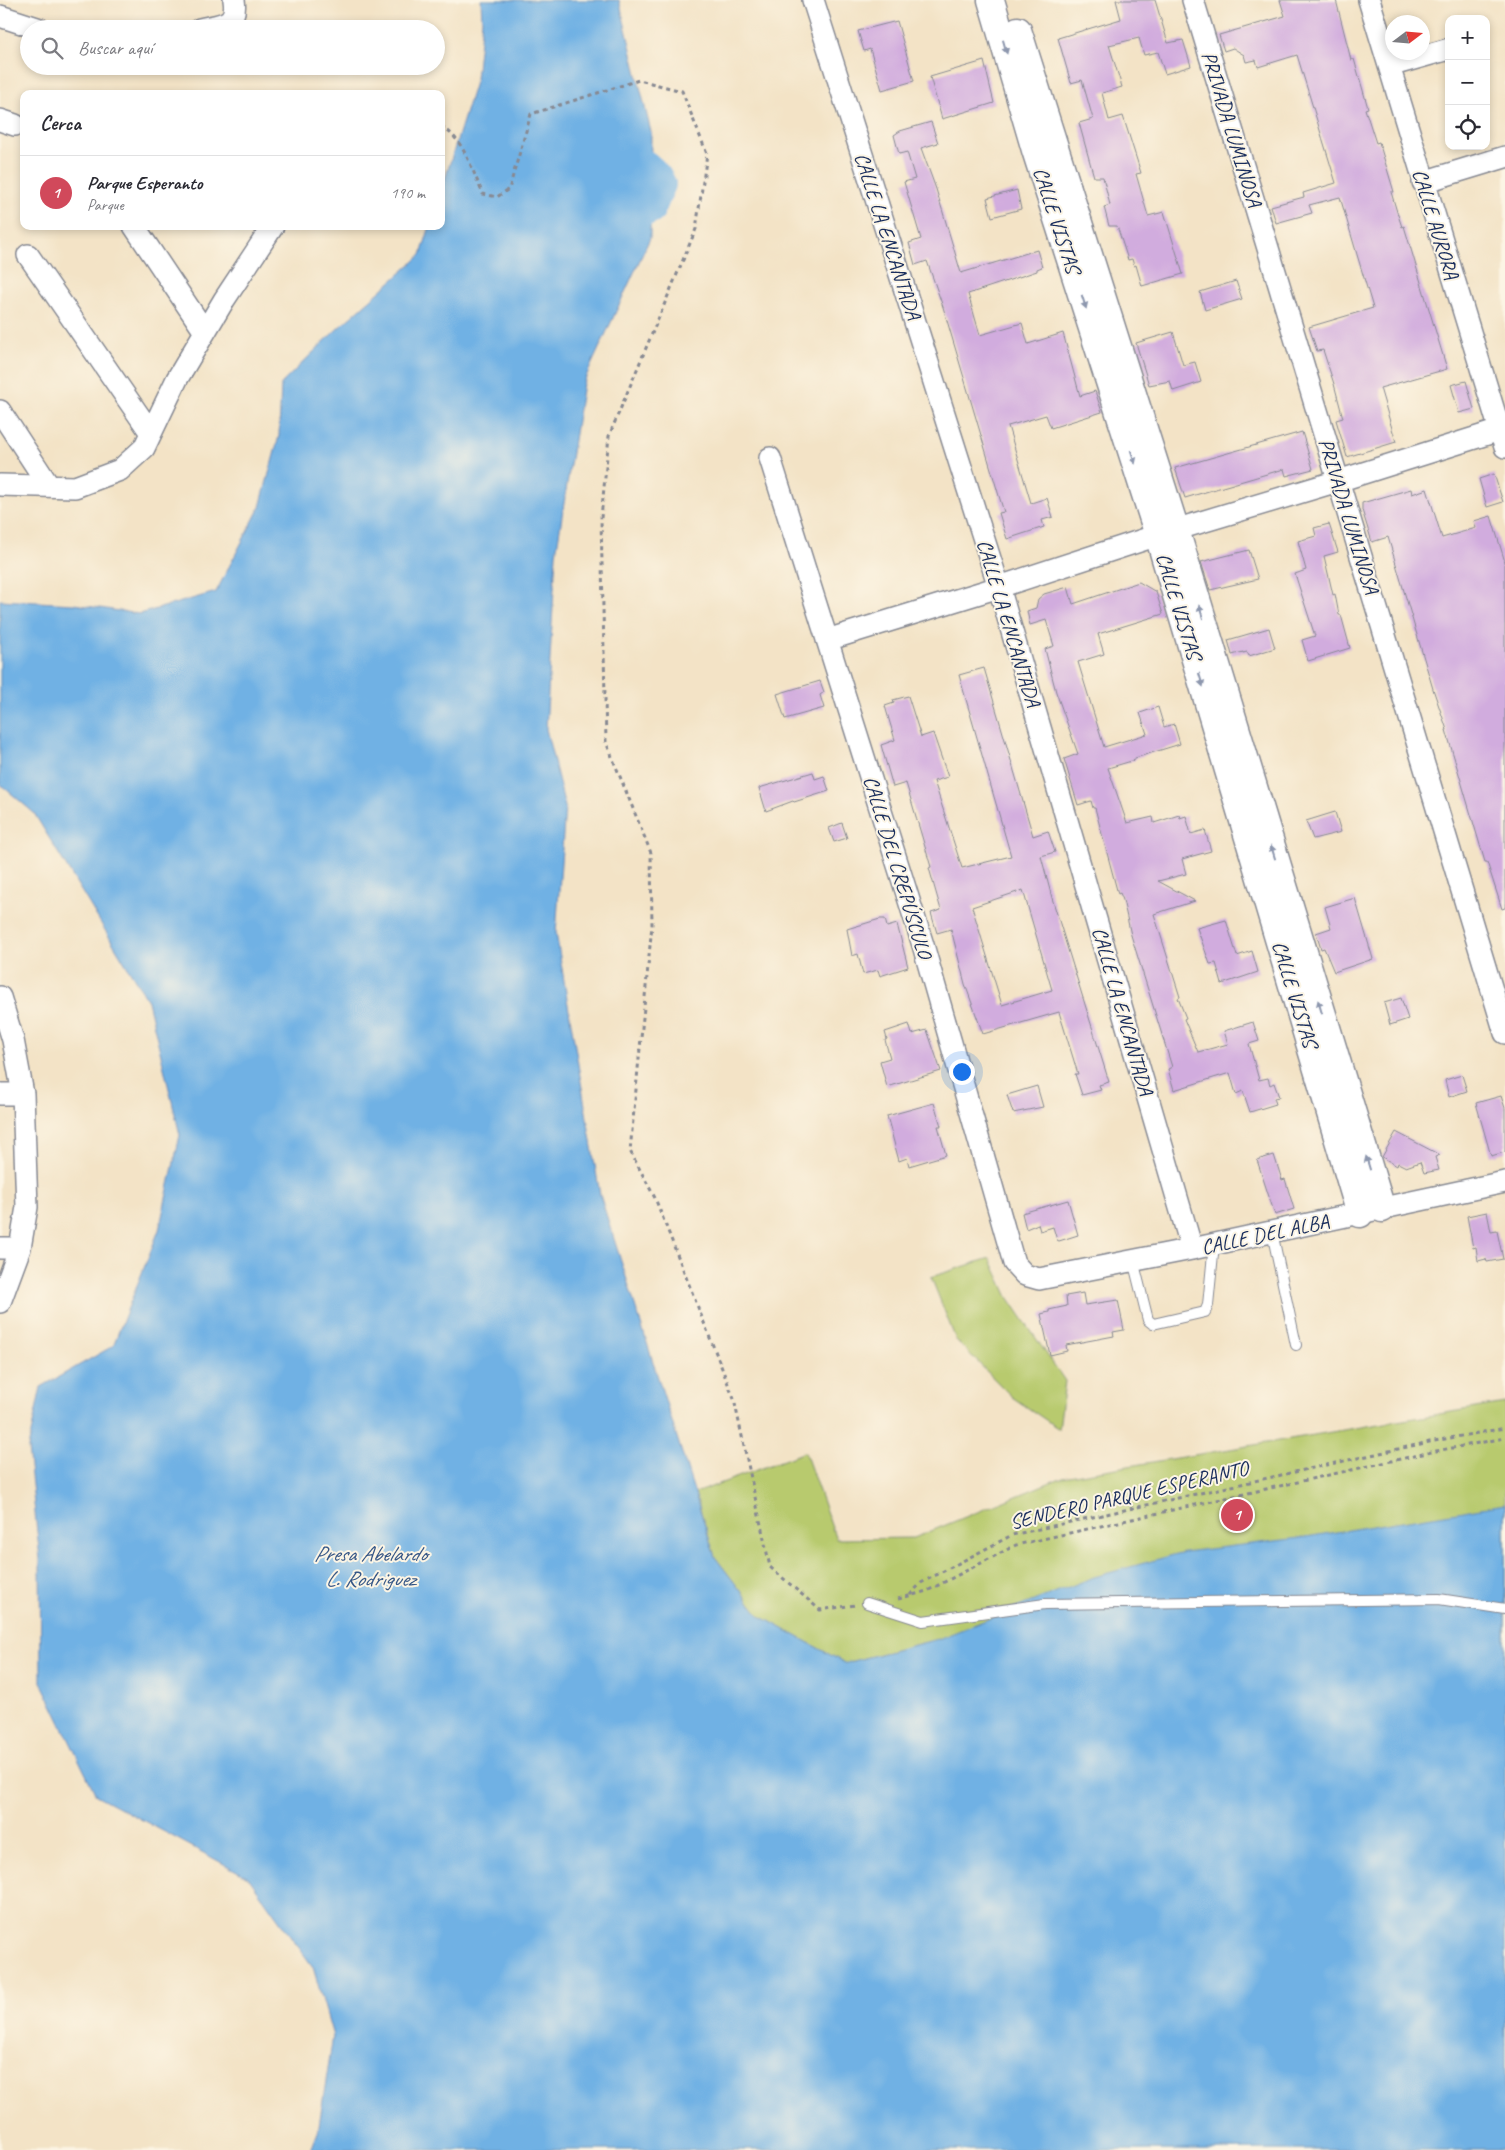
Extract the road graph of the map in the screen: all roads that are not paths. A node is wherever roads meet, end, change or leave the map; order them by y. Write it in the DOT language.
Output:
graph roads {
  1 [pos="813,0"];
  2 [pos="991,0"];
  3 [pos="1010,0"];
  4 [pos="1193,0"];
  5 [pos="1369,0"];
  6 [pos="0,16"];
  7 [pos="20,22"];
  8 [pos="1445,50"];
  9 [pos="1389,66"];
  10 [pos="1045,146"];
  11 [pos="1505,157"];
  12 [pos="1423,182"];
  13 [pos="137,230"];
  14 [pos="270,230"];
  15 [pos="28,255"];
  16 [pos="205,332"];
  17 [pos="1498,400"];
  18 [pos="0,411"];
  19 [pos="151,433"];
  20 [pos="1502,438"];
  21 [pos="770,458"];
  22 [pos="1338,481"];
  23 [pos="0,484"];
  24 [pos="49,486"];
  25 [pos="1167,533"];
  26 [pos="999,587"];
  27 [pos="827,640"];
  28 [pos="0,996"];
  29 [pos="1505,1033"];
  30 [pos="0,1094"];
  31 [pos="23,1094"];
  32 [pos="1505,1182"];
  33 [pos="1371,1212"];
  34 [pos="1272,1232"];
  35 [pos="1214,1244"];
  36 [pos="10,1248"];
  37 [pos="1192,1249"];
  38 [pos="1133,1260"];
  39 [pos="1025,1275"];
  40 [pos="0,1302"];
  41 [pos="1296,1345"];
  42 [pos="867,1603"];
  43 [pos="1505,1609"];
  1 -- 26 [label="street, CALLE LA ENCANTADA"];
  2 -- 10 [label="street, CALLE VISTAS, one-way"];
  3 -- 10 [label="street, CALLE VISTAS"];
  4 -- 22 [label="street, PRIVADA LUMINOSA"];
  5 -- 9 [label="street, CALLE AURORA"];
  6 -- 7 [label="street"];
  8 -- 9 [label="street"];
  9 -- 12 [label="street, CALLE AURORA"];
  10 -- 25 [label="street, CALLE VISTAS"];
  11 -- 12 [label="street"];
  12 -- 17 [label="street, CALLE AURORA"];
  13 -- 16 [label="street"];
  14 -- 16 [label="street"];
  15 -- 19 [label="street"];
  16 -- 19 [label="street"];
  17 -- 20 [label="street, CALLE AURORA"];
  18 -- 24 [label="street"];
  19 -- 24 [label="street"];
  20 -- 22 [label="street"];
  21 -- 27 [label="street, CALLE DEL CREPÚSCULO"];
  22 -- 25 [label="street"];
  22 -- 29 [label="street, PRIVADA LUMINOSA"];
  23 -- 24 [label="street"];
  25 -- 26 [label="street"];
  25 -- 33 [label="street, CALLE VISTAS"];
  26 -- 27 [label="street"];
  26 -- 37 [label="street, CALLE LA ENCANTADA"];
  27 -- 39 [label="street, CALLE DEL CREPÚSCULO"];
  28 -- 31 [label="street"];
  30 -- 31 [label="street"];
  31 -- 36 [label="street"];
  32 -- 33 [label="street, CALLE DEL ALBA"];
  33 -- 34 [label="street, CALLE DEL ALBA"];
  34 -- 35 [label="street, CALLE DEL ALBA"];
  34 -- 41 [label="lane"];
  35 -- 37 [label="street, CALLE DEL ALBA"];
  35 -- 38 [label="lane"];
  36 -- 40 [label="street"];
  37 -- 38 [label="street, CALLE DEL ALBA"];
  38 -- 39 [label="street, CALLE DEL ALBA"];
  42 -- 43 [label="lane"];
}
